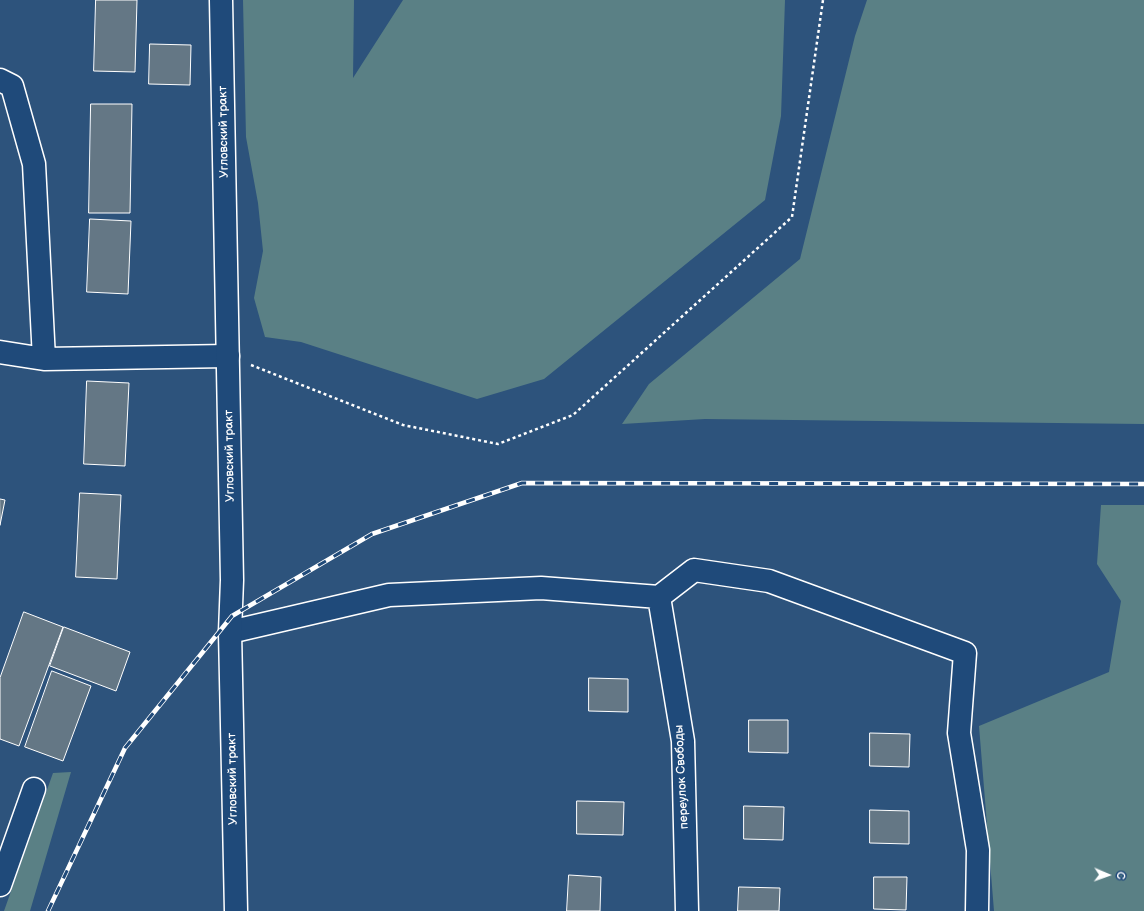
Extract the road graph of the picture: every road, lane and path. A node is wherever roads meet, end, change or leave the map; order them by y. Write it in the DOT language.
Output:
graph roads {
  1 [pos="221,0"];
  2 [pos="823,0"];
  3 [pos="0,80"];
  4 [pos="0,352"];
  5 [pos="228,356"];
  6 [pos="44,359"];
  7 [pos="658,597"];
  8 [pos="230,632"];
  9 [pos="34,789"];
  10 [pos="0,885"];
  11 [pos="236,911"];
  12 [pos="687,911"];
  13 [pos="977,911"];
  1 -- 5 [label="main road, Угловский тракт"];
  2 -- 5 [label="path"];
  3 -- 6 [label="main road"];
  4 -- 6 [label="main road"];
  5 -- 6 [label="main road"];
  5 -- 8 [label="main road, Угловский тракт"];
  7 -- 8 [label="main road"];
  7 -- 12 [label="main road, переулок Свободы"];
  7 -- 13 [label="main road"];
  8 -- 11 [label="main road, Угловский тракт"];
  9 -- 10 [label="main road"];
}
